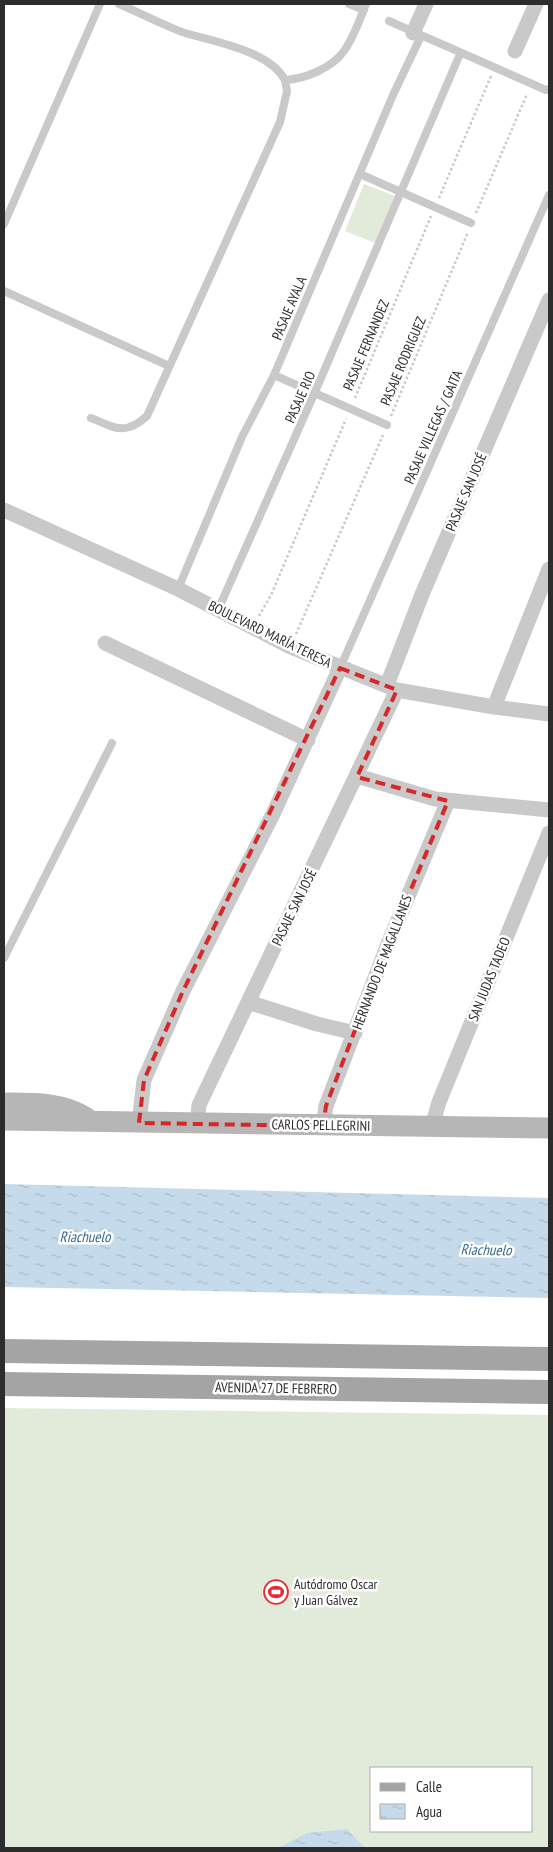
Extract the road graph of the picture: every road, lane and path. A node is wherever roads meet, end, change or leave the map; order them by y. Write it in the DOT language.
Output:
graph roads {
  1 [pos="100,4"];
  2 [pos="119,4"];
  3 [pos="349,4"];
  4 [pos="426,4"];
  5 [pos="536,4"];
  6 [pos="365,7"];
  7 [pos="389,21"];
  8 [pos="417,35"];
  9 [pos="515,51"];
  10 [pos="460,54"];
  11 [pos="495,68"];
  12 [pos="285,80"];
  13 [pos="532,83"];
  14 [pos="549,90"];
  15 [pos="360,174"];
  16 [pos="401,192"];
  17 [pos="549,195"];
  18 [pos="435,207"];
  19 [pos="472,223"];
  20 [pos="4,224"];
  21 [pos="4,291"];
  22 [pos="549,300"];
  23 [pos="169,366"];
  24 [pos="274,375"];
  25 [pos="315,392"];
  26 [pos="350,409"];
  27 [pos="91,418"];
  28 [pos="387,424"];
  29 [pos="4,510"];
  30 [pos="549,569"];
  31 [pos="178,589"];
  32 [pos="218,610"];
  33 [pos="253,628"];
  34 [pos="105,643"];
  35 [pos="291,647"];
  36 [pos="340,668"];
  37 [pos="392,687"];
  38 [pos="494,708"];
  39 [pos="549,714"];
  40 [pos="308,740"];
  41 [pos="112,743"];
  42 [pos="357,776"];
  43 [pos="448,801"];
  44 [pos="549,810"];
  45 [pos="549,833"];
  46 [pos="4,958"];
  47 [pos="248,1002"];
  48 [pos="355,1033"];
  49 [pos="4,1102"];
  50 [pos="4,1120"];
  51 [pos="93,1122"];
  52 [pos="139,1124"];
  53 [pos="197,1124"];
  54 [pos="322,1126"];
  55 [pos="432,1126"];
  56 [pos="549,1128"];
  57 [pos="4,1351"];
  58 [pos="549,1358"];
  59 [pos="4,1384"];
  60 [pos="549,1392"];
  1 -- 20 [label="lane"];
  2 -- 12 [label="lane"];
  3 -- 6 [label="lane"];
  4 -- 8 [label="street"];
  5 -- 9 [label="street"];
  6 -- 12 [label="lane"];
  7 -- 8 [label="lane"];
  8 -- 10 [label="lane"];
  8 -- 15 [label="lane, PASAJE AYALA"];
  10 -- 11 [label="lane"];
  10 -- 16 [label="lane, PASAJE RIO"];
  11 -- 13 [label="lane"];
  11 -- 18 [label="path, PASAJE FERNANDEZ"];
  12 -- 23 [label="lane"];
  13 -- 14 [label="lane"];
  13 -- 19 [label="path, PASAJE RODRIGUEZ"];
  15 -- 16 [label="lane"];
  15 -- 24 [label="lane, PASAJE AYALA"];
  16 -- 18 [label="lane"];
  16 -- 25 [label="lane, PASAJE RIO"];
  17 -- 36 [label="lane, PASAJE VILLEGAS / GAITA"];
  18 -- 19 [label="lane"];
  18 -- 26 [label="path, PASAJE FERNANDEZ"];
  19 -- 28 [label="path, PASAJE RODRIGUEZ"];
  21 -- 23 [label="lane"];
  22 -- 37 [label="street, PASAJE SAN JOSÉ"];
  23 -- 27 [label="lane"];
  24 -- 25 [label="lane"];
  24 -- 31 [label="lane, PASAJE AYALA"];
  25 -- 26 [label="lane"];
  25 -- 32 [label="lane, PASAJE RIO"];
  26 -- 28 [label="lane"];
  26 -- 33 [label="path, PASAJE FERNANDEZ"];
  28 -- 35 [label="path, PASAJE RODRIGUEZ"];
  29 -- 31 [label="street, BOULEVARD MARÍA TERESA"];
  30 -- 38 [label="street"];
  31 -- 32 [label="street, BOULEVARD MARÍA TERESA"];
  32 -- 33 [label="street, BOULEVARD MARÍA TERESA"];
  33 -- 35 [label="street, BOULEVARD MARÍA TERESA"];
  34 -- 40 [label="street"];
  35 -- 36 [label="street, BOULEVARD MARÍA TERESA"];
  36 -- 37 [label="street, BOULEVARD MARÍA TERESA"];
  36 -- 40 [label="street"];
  37 -- 38 [label="street, BOULEVARD MARÍA TERESA"];
  37 -- 42 [label="street, PASAJE SAN JOSÉ"];
  38 -- 39 [label="street, BOULEVARD MARÍA TERESA"];
  40 -- 52 [label="street"];
  41 -- 46 [label="lane"];
  42 -- 43 [label="street"];
  42 -- 47 [label="street, PASAJE SAN JOSÉ"];
  43 -- 44 [label="street"];
  43 -- 48 [label="street, HERNANDO DE MAGALLANES"];
  45 -- 55 [label="street, SAN JUDAS TADEO"];
  47 -- 48 [label="street"];
  47 -- 53 [label="street, PASAJE SAN JOSÉ"];
  48 -- 54 [label="street, HERNANDO DE MAGALLANES"];
  49 -- 51 [label="main road, CARLOS PELLEGRINI"];
  50 -- 51 [label="main road, CARLOS PELLEGRINI"];
  51 -- 52 [label="main road, CARLOS PELLEGRINI"];
  52 -- 53 [label="main road, CARLOS PELLEGRINI"];
  53 -- 54 [label="main road, CARLOS PELLEGRINI"];
  54 -- 55 [label="main road, CARLOS PELLEGRINI"];
  55 -- 56 [label="main road, CARLOS PELLEGRINI"];
  57 -- 58 [label="main road"];
  59 -- 60 [label="main road, AVENIDA 27 DE FEBRERO"];
}
